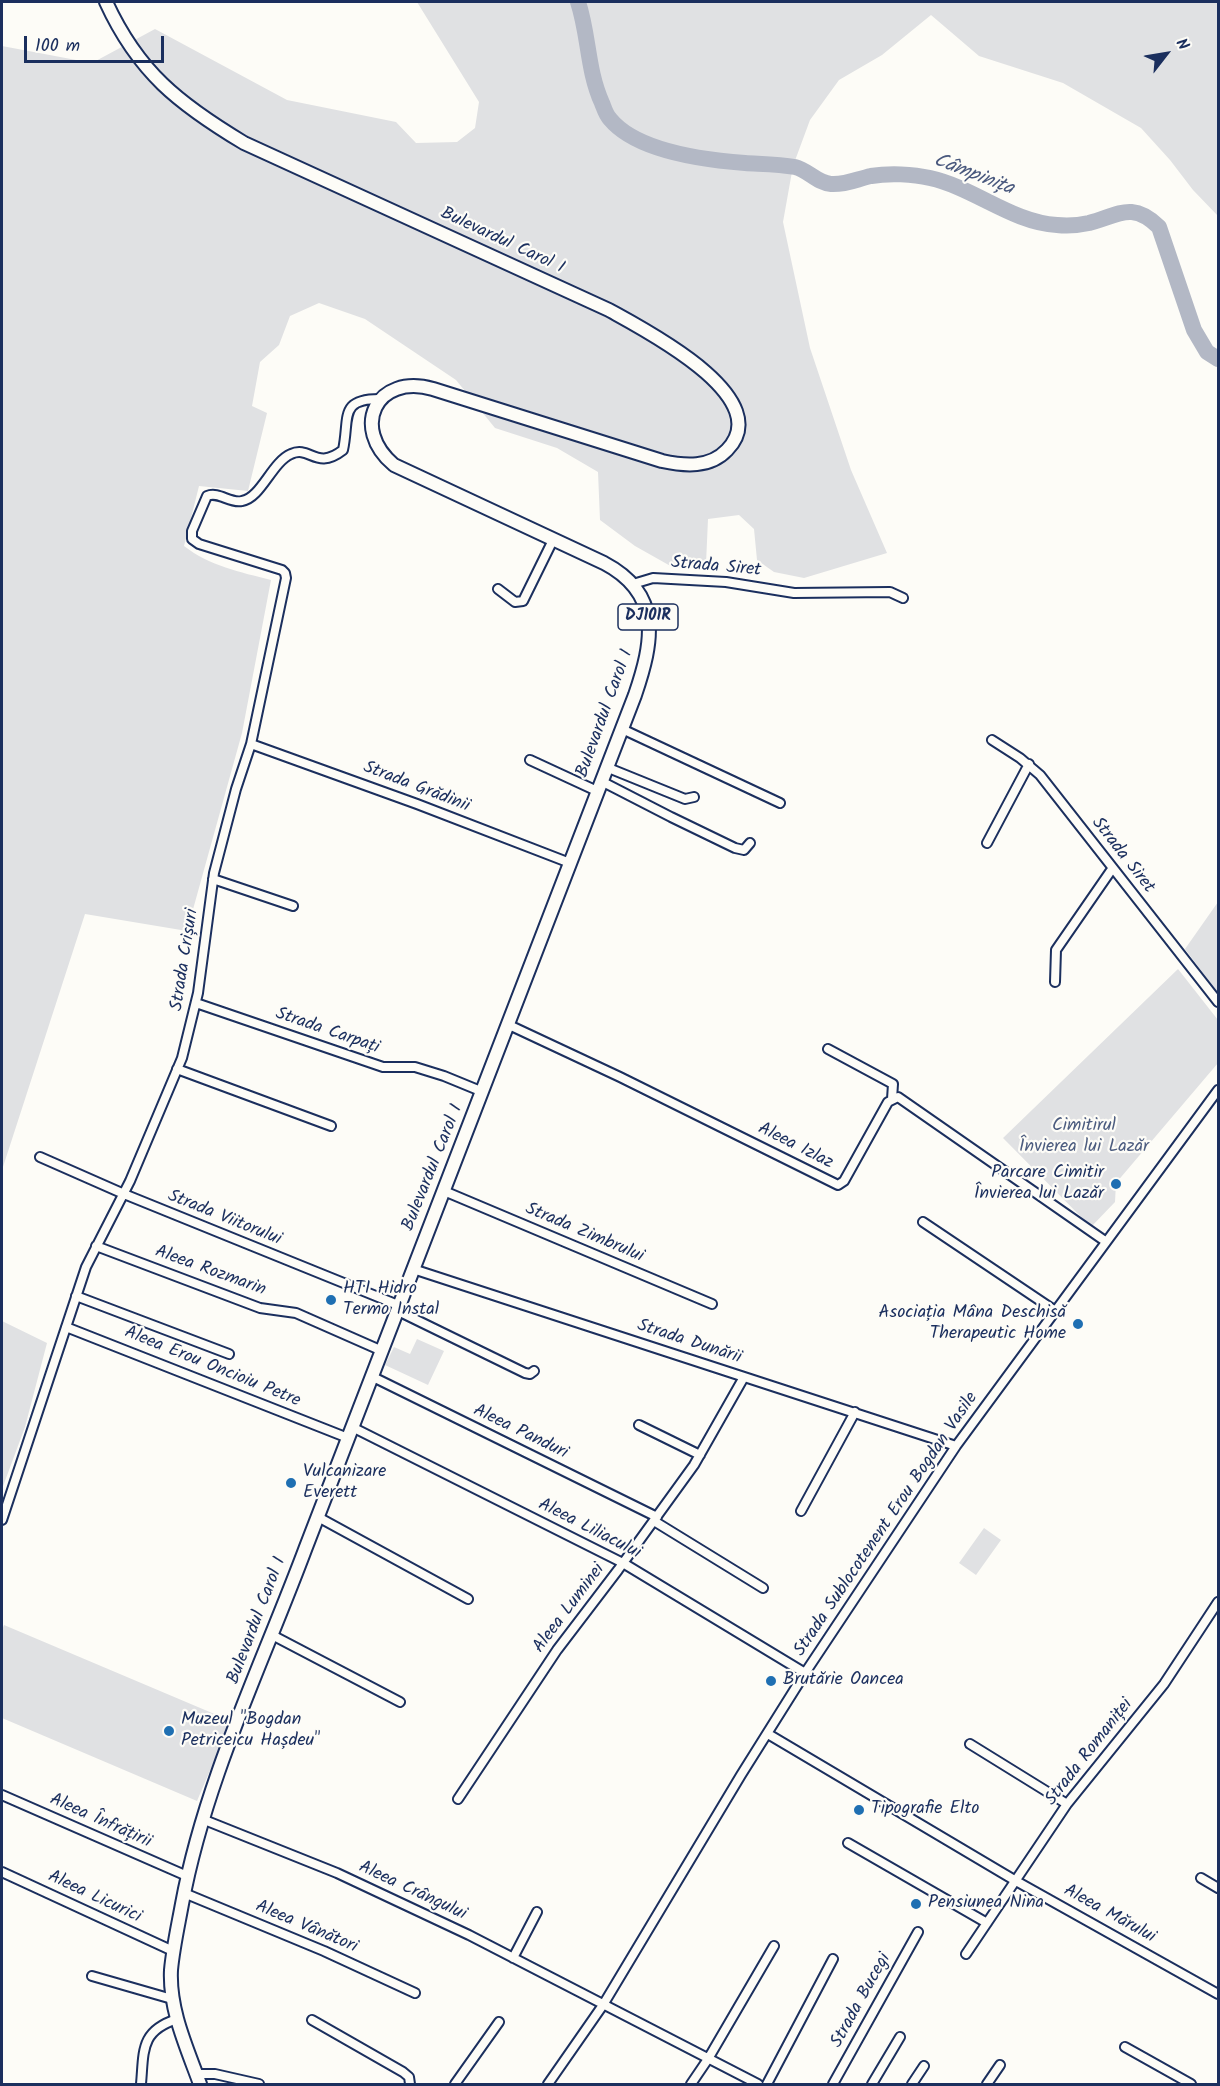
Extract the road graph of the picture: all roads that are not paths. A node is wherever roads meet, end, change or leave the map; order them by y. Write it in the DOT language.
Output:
graph roads {
  1 [pos="106,2"];
  2 [pos="382,399"];
  3 [pos="553,540"];
  4 [pos="633,584"];
  5 [pos="498,589"];
  6 [pos="903,598"];
  7 [pos="622,729"];
  8 [pos="992,740"];
  9 [pos="251,744"];
  10 [pos="530,760"];
  11 [pos="1029,764"];
  12 [pos="606,767"];
  13 [pos="599,786"];
  14 [pos="694,797"];
  15 [pos="780,803"];
  16 [pos="750,843"];
  17 [pos="987,843"];
  18 [pos="570,863"];
  19 [pos="1112,869"];
  20 [pos="213,879"];
  21 [pos="293,906"];
  22 [pos="1055,982"];
  23 [pos="1218,1002"];
  24 [pos="196,1003"];
  25 [pos="509,1025"];
  26 [pos="828,1049"];
  27 [pos="177,1069"];
  28 [pos="1218,1090"];
  29 [pos="483,1092"];
  30 [pos="892,1099"];
  31 [pos="331,1126"];
  32 [pos="40,1157"];
  33 [pos="444,1191"];
  34 [pos="124,1194"];
  35 [pos="923,1222"];
  36 [pos="1105,1241"];
  37 [pos="96,1246"];
  38 [pos="413,1269"];
  39 [pos="76,1296"];
  40 [pos="712,1304"];
  41 [pos="397,1308"];
  42 [pos="1054,1310"];
  43 [pos="66,1327"];
  44 [pos="380,1350"];
  45 [pos="229,1354"];
  46 [pos="534,1371"];
  47 [pos="371,1376"];
  48 [pos="744,1377"];
  49 [pos="855,1412"];
  50 [pos="639,1425"];
  51 [pos="350,1433"];
  52 [pos="956,1446"];
  53 [pos="700,1455"];
  54 [pos="801,1511"];
  55 [pos="318,1517"];
  56 [pos="655,1519"];
  57 [pos="2,1520"];
  58 [pos="623,1563"];
  59 [pos="763,1588"];
  60 [pos="468,1599"];
  61 [pos="1218,1602"];
  62 [pos="272,1635"];
  63 [pos="805,1673"];
  64 [pos="400,1702"];
  65 [pos="768,1734"];
  66 [pos="970,1744"];
  67 [pos="2,1795"];
  68 [pos="458,1799"];
  69 [pos="1067,1804"];
  70 [pos="202,1819"];
  71 [pos="848,1843"];
  72 [pos="2,1872"];
  73 [pos="187,1876"];
  74 [pos="1202,1878"];
  75 [pos="1016,1881"];
  76 [pos="1218,1888"];
  77 [pos="184,1893"];
  78 [pos="537,1912"];
  79 [pos="987,1923"];
  80 [pos="918,1932"];
  81 [pos="774,1946"];
  82 [pos="173,1951"];
  83 [pos="966,1954"];
  84 [pos="513,1958"];
  85 [pos="834,1959"];
  86 [pos="92,1976"];
  87 [pos="415,1992"];
  88 [pos="1218,1994"];
  89 [pos="172,1999"];
  90 [pos="603,2005"];
  91 [pos="177,2019"];
  92 [pos="312,2020"];
  93 [pos="499,2022"];
  94 [pos="900,2037"];
  95 [pos="1125,2047"];
  96 [pos="708,2059"];
  97 [pos="1000,2065"];
  98 [pos="924,2066"];
  99 [pos="198,2079"];
  100 [pos="141,2085"];
  101 [pos="259,2085"];
  102 [pos="410,2085"];
  103 [pos="455,2085"];
  104 [pos="548,2085"];
  105 [pos="692,2085"];
  106 [pos="758,2085"];
  107 [pos="767,2085"];
  108 [pos="833,2085"];
  109 [pos="872,2085"];
  110 [pos="912,2085"];
  111 [pos="987,2085"];
  112 [pos="1191,2085"];
  1 -- 2 [label="main road, Bulevardul Carol I"];
  2 -- 3 [label="main road, Bulevardul Carol I / DJ101R"];
  2 -- 9 [label="street, Strada Crișuri"];
  3 -- 4 [label="main road, Bulevardul Carol I / DJ101R"];
  3 -- 5 [label="street"];
  4 -- 6 [label="street, Strada Siret"];
  4 -- 7 [label="main road, Bulevardul Carol I / DJ101R"];
  7 -- 12 [label="main road, Bulevardul Carol I / DJ101R"];
  7 -- 15 [label="street"];
  8 -- 11 [label="street, Strada Siret"];
  9 -- 18 [label="street, Strada Grădinii"];
  9 -- 20 [label="street, Strada Crișuri"];
  10 -- 13 [label="street"];
  11 -- 17 [label="street"];
  11 -- 19 [label="street, Strada Siret"];
  12 -- 13 [label="main road, Bulevardul Carol I / DJ101R"];
  12 -- 14 [label="street"];
  13 -- 16 [label="street"];
  13 -- 18 [label="main road, Bulevardul Carol I / DJ101R"];
  18 -- 25 [label="main road, Bulevardul Carol I / DJ101R"];
  19 -- 22 [label="street"];
  19 -- 23 [label="street, Strada Siret"];
  20 -- 21 [label="street"];
  20 -- 24 [label="street, Strada Crișuri"];
  24 -- 27 [label="street, Strada Crișuri"];
  24 -- 29 [label="street, Strada Carpați"];
  25 -- 29 [label="main road, Bulevardul Carol I / DJ101R"];
  25 -- 30 [label="street, Aleea Izlaz"];
  26 -- 30 [label="street"];
  27 -- 31 [label="street"];
  27 -- 34 [label="street, Strada Crișuri"];
  28 -- 36 [label="street, Strada Sublocotenent Erou Bogdan Vasile"];
  29 -- 33 [label="main road, Bulevardul Carol I / DJ101R"];
  30 -- 36 [label="street"];
  32 -- 34 [label="street, Strada Viitorului"];
  33 -- 38 [label="main road, Bulevardul Carol I / DJ101R"];
  33 -- 40 [label="street, Strada Zimbrului"];
  34 -- 37 [label="street, Strada Crișuri"];
  34 -- 41 [label="street, Strada Viitorului"];
  35 -- 42 [label="street"];
  36 -- 42 [label="street, Strada Sublocotenent Erou Bogdan Vasile"];
  37 -- 39 [label="street, Strada Crișuri"];
  37 -- 44 [label="street, Aleea Rozmarin"];
  38 -- 41 [label="main road, Bulevardul Carol I / DJ101R"];
  38 -- 48 [label="street, Strada Dunării"];
  39 -- 43 [label="street, Strada Crișuri"];
  39 -- 45 [label="street"];
  41 -- 44 [label="main road, Bulevardul Carol I / DJ101R"];
  41 -- 46 [label="street, Strada Viitorului"];
  42 -- 52 [label="street, Strada Sublocotenent Erou Bogdan Vasile"];
  43 -- 51 [label="street, Aleea Erou Oncioiu Petre"];
  43 -- 57 [label="street, Strada Crișuri"];
  44 -- 47 [label="main road, Bulevardul Carol I / DJ101R"];
  47 -- 51 [label="main road, Bulevardul Carol I / DJ101R"];
  47 -- 56 [label="street, Aleea Panduri"];
  48 -- 49 [label="street, Strada Dunării"];
  48 -- 53 [label="street, Aleea Luminei"];
  49 -- 52 [label="street, Strada Dunării"];
  49 -- 54 [label="street"];
  50 -- 53 [label="street"];
  51 -- 55 [label="main road, Bulevardul Carol I / DJ101R"];
  51 -- 58 [label="street, Aleea Liliacului"];
  52 -- 63 [label="street, Strada Sublocotenent Erou Bogdan Vasile"];
  53 -- 56 [label="street, Aleea Luminei"];
  55 -- 60 [label="street"];
  55 -- 62 [label="main road, Bulevardul Carol I / DJ101R"];
  56 -- 58 [label="street, Aleea Luminei"];
  56 -- 59 [label="street, Aleea Panduri"];
  58 -- 63 [label="street, Aleea Liliacului"];
  58 -- 68 [label="street, Aleea Luminei"];
  61 -- 69 [label="street, Strada Romaniței"];
  62 -- 64 [label="street"];
  62 -- 70 [label="main road, Bulevardul Carol I / DJ101R"];
  63 -- 65 [label="street, Strada Sublocotenent Erou Bogdan Vasile"];
  65 -- 75 [label="street, Aleea Mărului"];
  65 -- 90 [label="street, Strada Sublocotenent Erou Bogdan Vasile"];
  66 -- 69 [label="street"];
  67 -- 73 [label="street, Aleea Înfrățirii"];
  69 -- 75 [label="street, Strada Romaniței"];
  70 -- 73 [label="main road, Bulevardul Carol I / DJ101R"];
  70 -- 84 [label="street, Aleea Crângului"];
  71 -- 79 [label="street"];
  72 -- 82 [label="street, Aleea Licurici"];
  73 -- 77 [label="main road, Bulevardul Carol I / DJ101R"];
  74 -- 76 [label="street"];
  75 -- 79 [label="street, Strada Romaniței"];
  75 -- 88 [label="street, Aleea Mărului"];
  77 -- 82 [label="main road, Bulevardul Carol I / DJ101R"];
  77 -- 87 [label="street, Aleea Vânători"];
  78 -- 84 [label="street"];
  79 -- 83 [label="street, Strada Romaniței"];
  80 -- 108 [label="street, Strada Bucegi"];
  81 -- 96 [label="street"];
  82 -- 89 [label="main road, Bulevardul Carol I / DJ101R"];
  84 -- 90 [label="street, Aleea Crângului"];
  85 -- 107 [label="street"];
  86 -- 89 [label="street"];
  89 -- 91 [label="main road, Bulevardul Carol I / DJ101R"];
  90 -- 96 [label="street"];
  90 -- 104 [label="street, Strada Sublocotenent Erou Bogdan Vasile"];
  91 -- 99 [label="main road, Bulevardul Carol I / DJ101R"];
  91 -- 100 [label="street"];
  92 -- 102 [label="street"];
  93 -- 103 [label="street"];
  94 -- 109 [label="street"];
  95 -- 112 [label="street"];
  96 -- 105 [label="street"];
  96 -- 106 [label="street"];
  97 -- 111 [label="street"];
  98 -- 110 [label="street"];
  99 -- 101 [label="street"];
}
